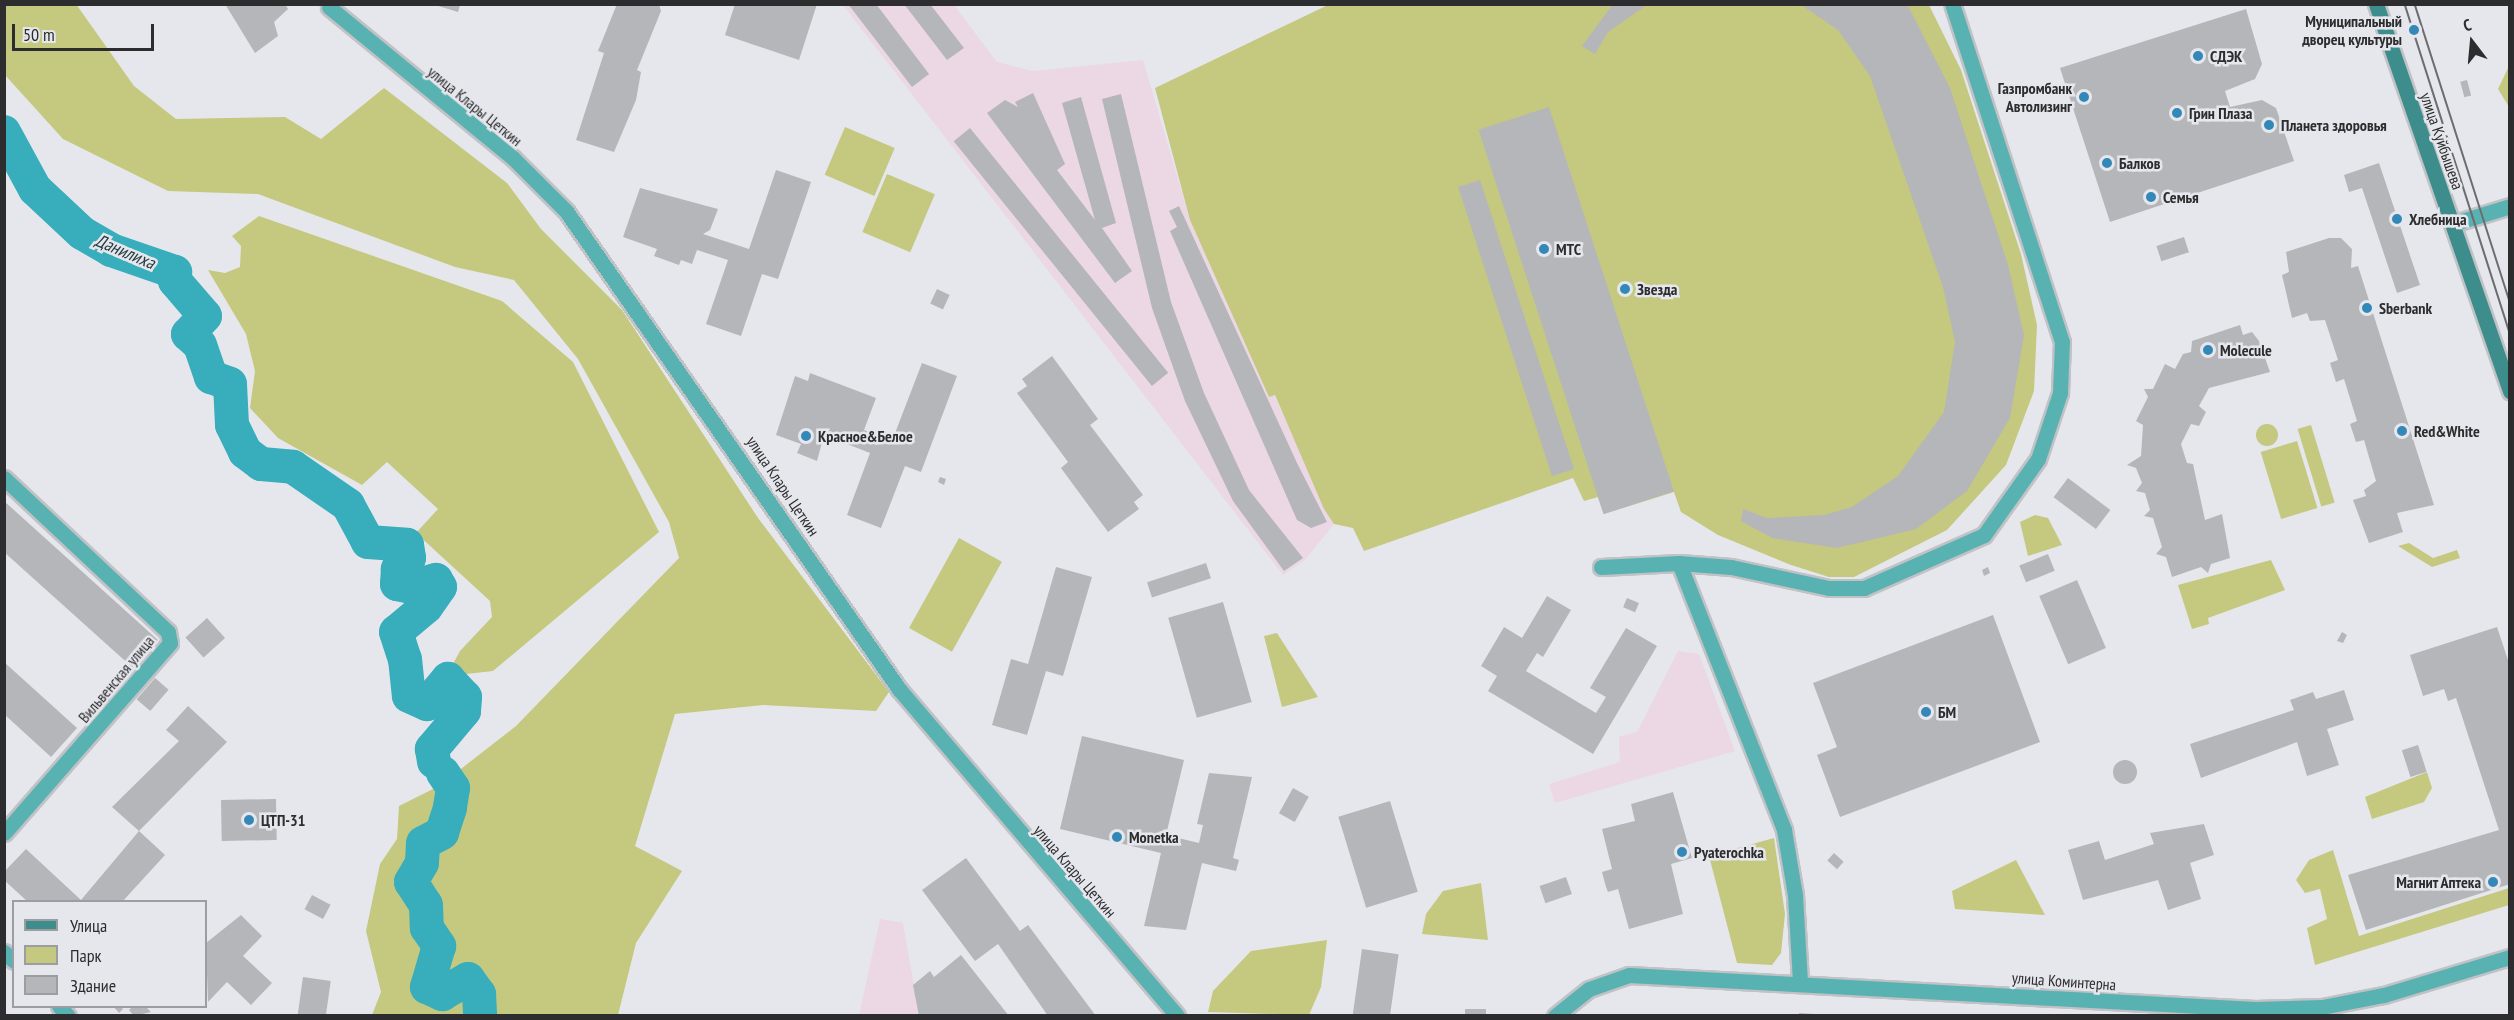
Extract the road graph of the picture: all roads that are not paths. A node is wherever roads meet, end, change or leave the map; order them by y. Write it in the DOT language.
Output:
graph roads {
  1 [pos="1952,4"];
  2 [pos="2376,4"];
  3 [pos="329,7"];
  4 [pos="2510,206"];
  5 [pos="2452,224"];
  6 [pos="2510,392"];
  7 [pos="4,478"];
  8 [pos="1679,563"];
  9 [pos="1601,567"];
  10 [pos="4,832"];
  11 [pos="2510,957"];
  12 [pos="1800,981"];
  13 [pos="2256,1012"];
  14 [pos="1177,1016"];
  15 [pos="1556,1016"];
  1 -- 8 [label="street"];
  2 -- 5 [label="main road, улица Куйбышева"];
  3 -- 14 [label="street, улица Клары Цеткин"];
  4 -- 5 [label="street"];
  5 -- 6 [label="main road, улица Куйбышева"];
  7 -- 10 [label="street, Вильвенская улица"];
  8 -- 9 [label="street"];
  8 -- 12 [label="street"];
  11 -- 13 [label="street, улица Коминтерна"];
  12 -- 13 [label="street, улица Коминтерна"];
  12 -- 15 [label="street, улица Коминтерна"];
}
